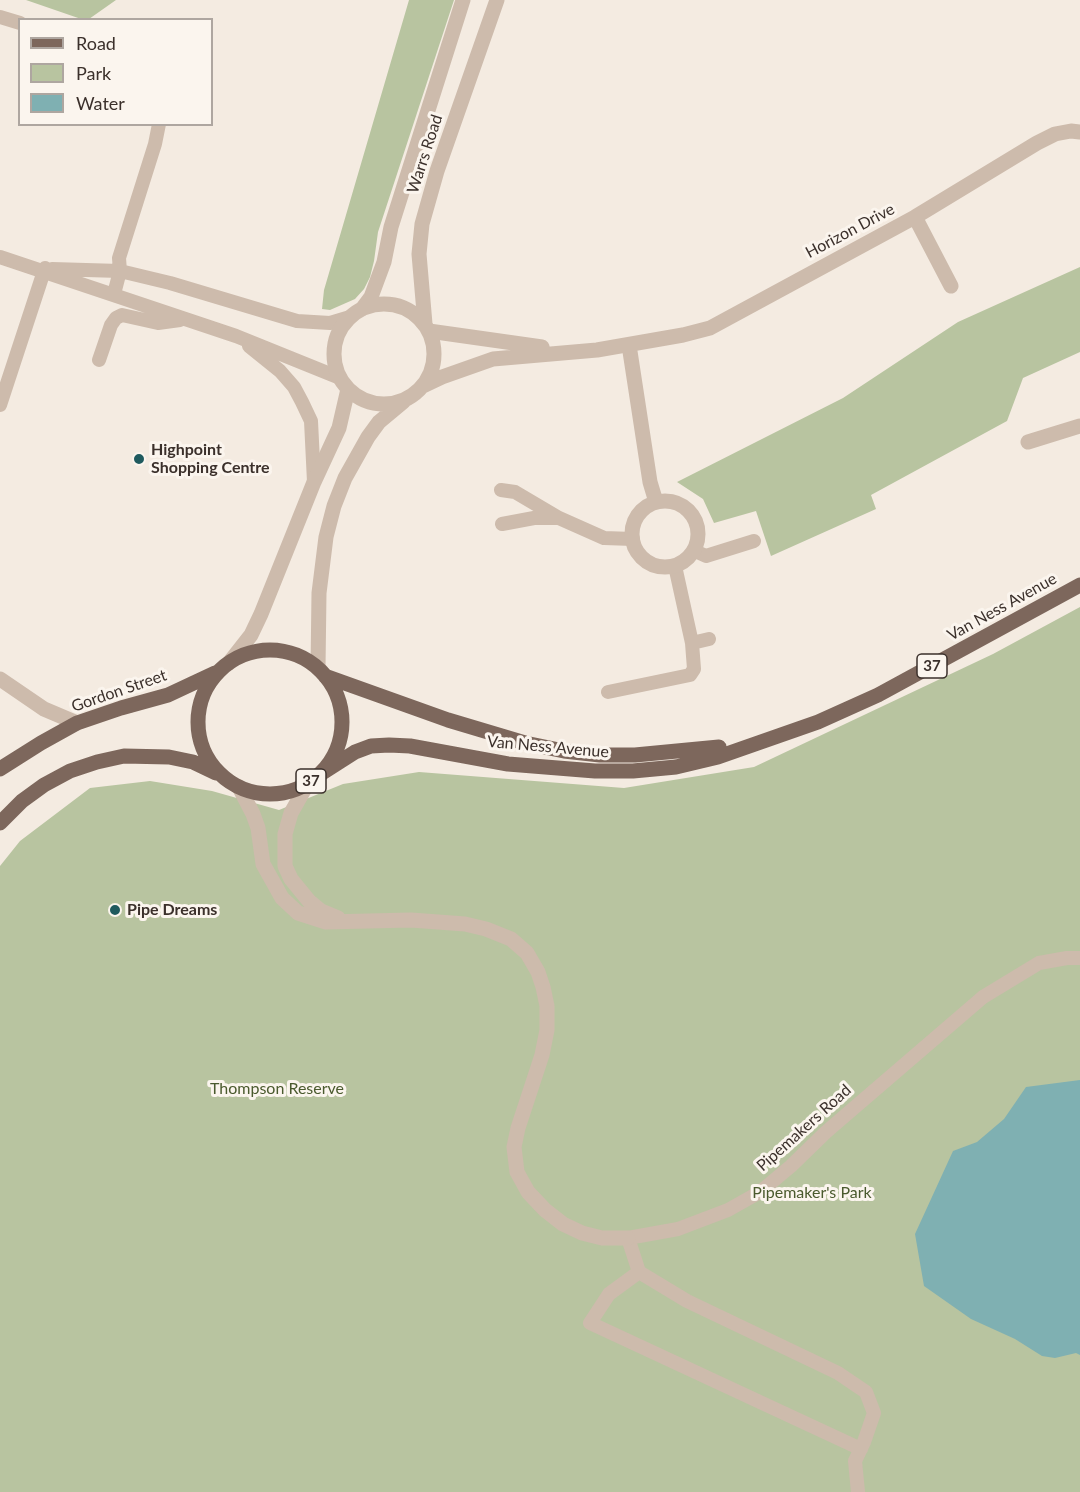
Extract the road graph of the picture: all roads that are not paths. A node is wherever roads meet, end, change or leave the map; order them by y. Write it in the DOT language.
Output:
graph roads {
  1 [pos="463,0"];
  2 [pos="497,0"];
  3 [pos="0,17"];
  4 [pos="18,22"];
  5 [pos="159,126"];
  6 [pos="1080,132"];
  7 [pos="915,217"];
  8 [pos="0,256"];
  9 [pos="45,270"];
  10 [pos="120,271"];
  11 [pos="951,286"];
  12 [pos="114,294"];
  13 [pos="356,313"];
  14 [pos="185,319"];
  15 [pos="427,328"];
  16 [pos="236,336"];
  17 [pos="629,345"];
  18 [pos="99,360"];
  19 [pos="344,383"];
  20 [pos="423,386"];
  21 [pos="411,397"];
  22 [pos="0,405"];
  23 [pos="1080,426"];
  24 [pos="1028,442"];
  25 [pos="314,482"];
  26 [pos="501,490"];
  27 [pos="656,502"];
  28 [pos="560,518"];
  29 [pos="502,524"];
  30 [pos="633,539"];
  31 [pos="754,541"];
  32 [pos="695,551"];
  33 [pos="675,566"];
  34 [pos="1080,585"];
  35 [pos="709,639"];
  36 [pos="692,643"];
  37 [pos="224,666"];
  38 [pos="321,672"];
  39 [pos="0,679"];
  40 [pos="608,692"];
  41 [pos="77,723"];
  42 [pos="778,735"];
  43 [pos="0,769"];
  44 [pos="313,779"];
  45 [pos="233,783"];
  46 [pos="0,823"];
  47 [pos="358,922"];
  48 [pos="1080,958"];
  49 [pos="628,1238"];
  50 [pos="639,1272"];
  51 [pos="861,1449"];
  52 [pos="858,1492"];
  1 -- 13 [label="street, Warrs Road"];
  2 -- 15 [label="street, Warrs Road"];
  3 -- 4 [label="lane"];
  5 -- 10 [label="lane"];
  6 -- 7 [label="street, Horizon Drive"];
  7 -- 11 [label="street"];
  7 -- 17 [label="street, Horizon Drive"];
  8 -- 9 [label="lane"];
  9 -- 10 [label="lane"];
  9 -- 12 [label="lane"];
  9 -- 22 [label="lane"];
  10 -- 12 [label="lane"];
  10 -- 13 [label="lane"];
  12 -- 14 [label="lane"];
  13 -- 15 [label="street"];
  13 -- 19 [label="street"];
  14 -- 16 [label="lane"];
  14 -- 18 [label="lane"];
  15 -- 17 [label="street, Horizon Drive"];
  15 -- 20 [label="street"];
  16 -- 19 [label="lane"];
  16 -- 25 [label="lane"];
  17 -- 20 [label="street, Horizon Drive"];
  17 -- 27 [label="street"];
  19 -- 21 [label="street"];
  19 -- 25 [label="street"];
  20 -- 21 [label="street"];
  21 -- 38 [label="street"];
  23 -- 24 [label="street"];
  25 -- 37 [label="street"];
  26 -- 28 [label="lane"];
  27 -- 30 [label="street"];
  27 -- 32 [label="street"];
  28 -- 29 [label="lane"];
  28 -- 30 [label="lane"];
  30 -- 33 [label="street"];
  31 -- 32 [label="lane"];
  32 -- 33 [label="street"];
  33 -- 36 [label="lane"];
  34 -- 42 [label="main road, Van Ness Avenue / 37"];
  35 -- 36 [label="lane"];
  36 -- 40 [label="lane"];
  37 -- 38 [label="main road, 37"];
  37 -- 41 [label="main road, Gordon Street / 37"];
  37 -- 45 [label="main road"];
  38 -- 42 [label="main road, Van Ness Avenue / 37"];
  38 -- 44 [label="main road, 37"];
  39 -- 41 [label="street"];
  41 -- 43 [label="main road, Gordon Street / 37"];
  42 -- 44 [label="main road, Van Ness Avenue / 37"];
  44 -- 45 [label="main road, 37"];
  44 -- 47 [label="street"];
  45 -- 46 [label="main road, 37"];
  45 -- 47 [label="street"];
  47 -- 49 [label="street, Pipemakers Road"];
  48 -- 49 [label="lane, Pipemakers Road"];
  49 -- 50 [label="lane"];
  50 -- 51 [label="lane"];
  50 -- 51 [label="lane"];
  51 -- 52 [label="lane"];
}
